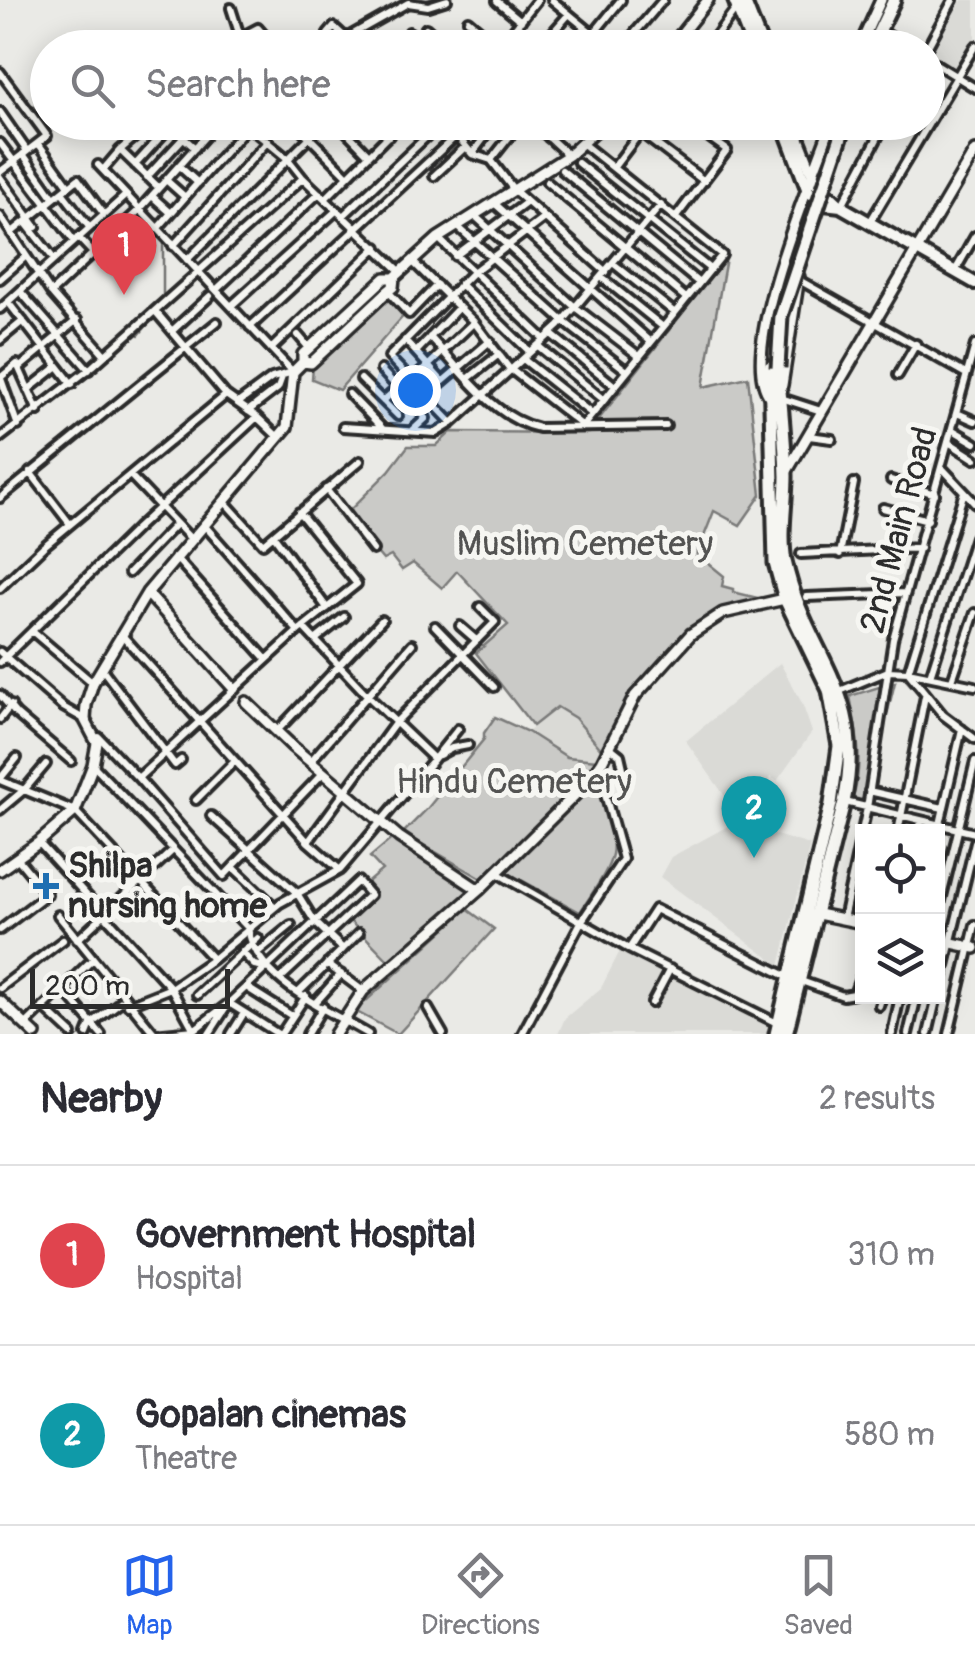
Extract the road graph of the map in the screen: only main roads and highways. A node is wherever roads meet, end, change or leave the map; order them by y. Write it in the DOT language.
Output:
graph roads {
  1 [pos="890,0"];
  2 [pos="739,2"];
  3 [pos="747,30"];
  4 [pos="754,30"];
  5 [pos="876,30"];
  6 [pos="789,140"];
  7 [pos="799,140"];
  8 [pos="839,140"];
  9 [pos="806,158"];
  10 [pos="818,162"];
  11 [pos="826,199"];
  12 [pos="975,283"];
  13 [pos="777,395"];
  14 [pos="795,597"];
  15 [pos="795,979"];
  16 [pos="780,1030"];
  1 -- 5 [label="highway"];
  2 -- 3 [label="main road"];
  2 -- 4 [label="main road"];
  6 -- 11 [label="main road"];
  7 -- 9 [label="main road"];
  8 -- 13 [label="highway, bridge"];
  9 -- 10 [label="main road"];
  9 -- 11 [label="main road"];
  11 -- 12 [label="main road"];
  13 -- 14 [label="highway"];
  13 -- 14 [label="highway"];
  14 -- 15 [label="highway"];
  14 -- 15 [label="highway"];
  15 -- 16 [label="highway"];
}
